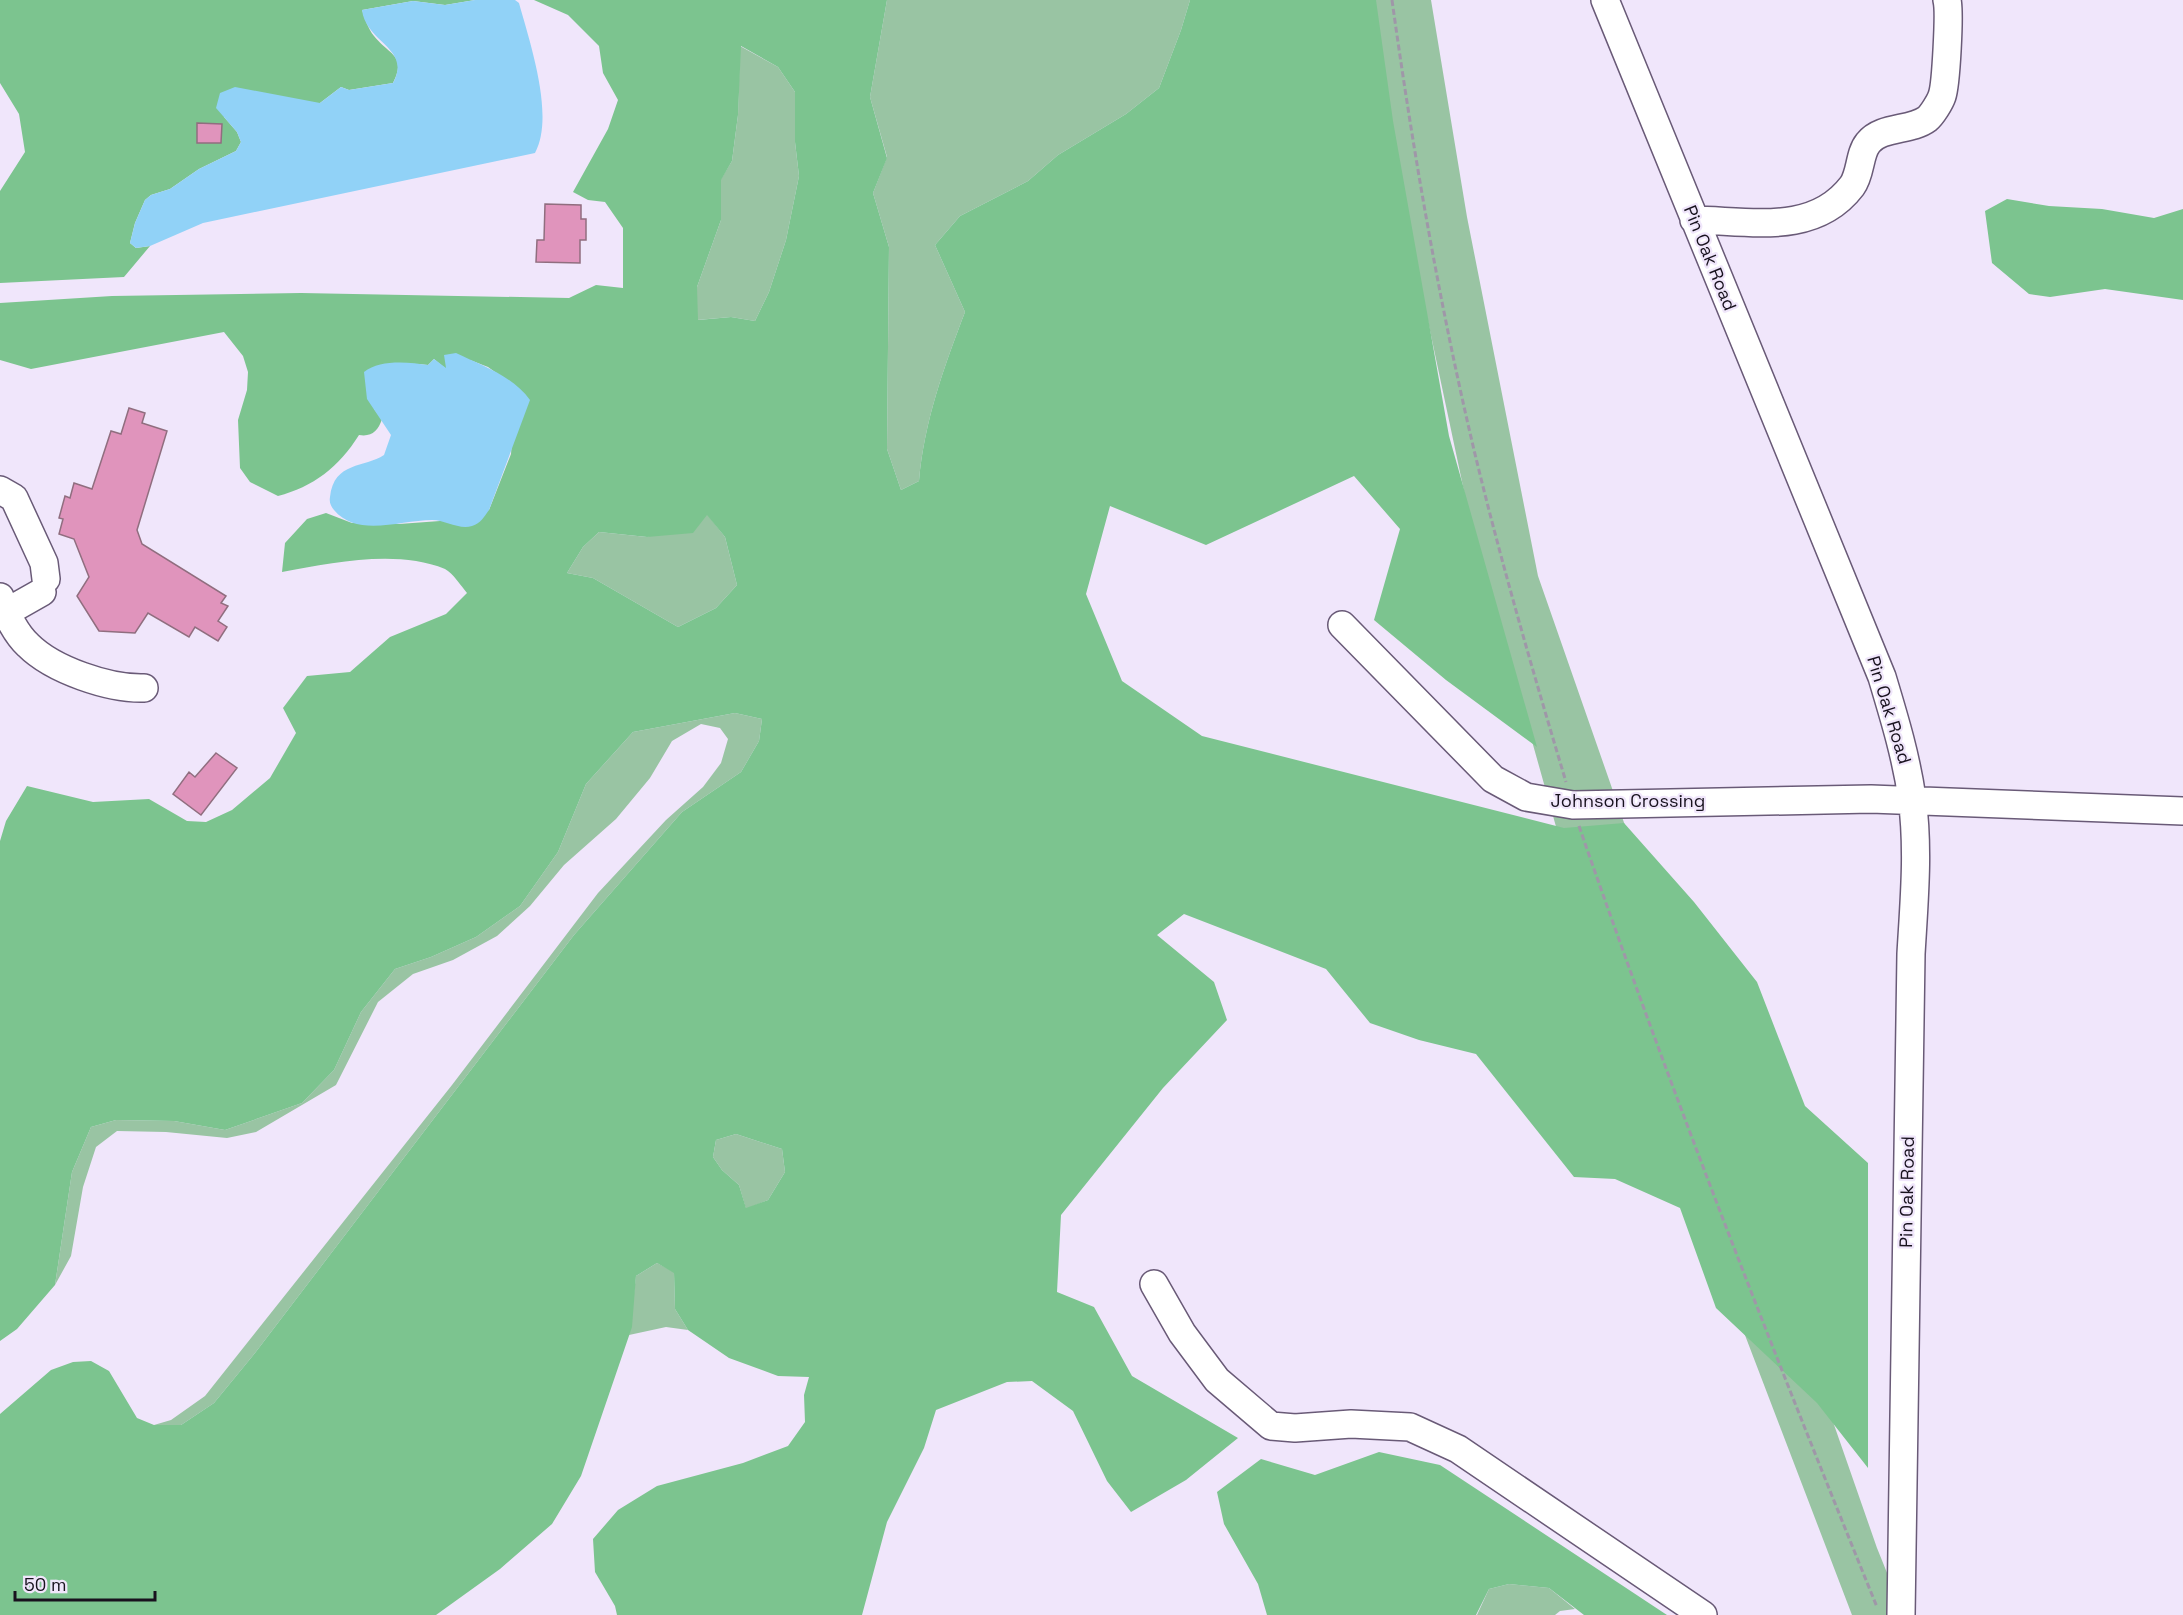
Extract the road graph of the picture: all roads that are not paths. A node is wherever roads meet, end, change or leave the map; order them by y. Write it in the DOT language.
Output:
graph roads {
  1 [pos="1605,0"];
  2 [pos="1947,0"];
  3 [pos="1694,220"];
  4 [pos="0,490"];
  5 [pos="3,605"];
  6 [pos="1342,625"];
  7 [pos="144,688"];
  8 [pos="1912,799"];
  9 [pos="2183,811"];
  10 [pos="1154,1284"];
  11 [pos="1702,1615"];
  12 [pos="1900,1615"];
  1 -- 3 [label="street, Pin Oak Road"];
  2 -- 3 [label="street"];
  3 -- 8 [label="street, Pin Oak Road"];
  4 -- 5 [label="street"];
  5 -- 7 [label="street"];
  6 -- 8 [label="street, Johnson Crossing"];
  8 -- 9 [label="street, Johnson Crossing"];
  8 -- 12 [label="street, Pin Oak Road"];
  10 -- 11 [label="street"];
}
